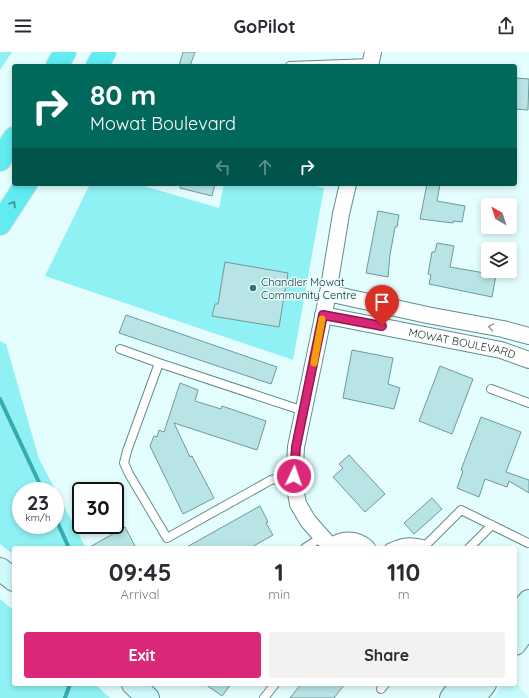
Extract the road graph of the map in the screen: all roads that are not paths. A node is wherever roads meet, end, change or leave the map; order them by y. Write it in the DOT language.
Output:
graph roads {
  1 [pos="65,52"];
  2 [pos="105,52"];
  3 [pos="372,60"];
  4 [pos="58,64"];
  5 [pos="98,64"];
  6 [pos="317,64"];
  7 [pos="12,141"];
  8 [pos="0,160"];
  9 [pos="25,186"];
  10 [pos="345,186"];
  11 [pos="0,224"];
  12 [pos="328,293"];
  13 [pos="323,315"];
  14 [pos="425,324"];
  15 [pos="529,336"];
  16 [pos="120,349"];
  17 [pos="529,360"];
  18 [pos="159,363"];
  19 [pos="491,390"];
  20 [pos="529,403"];
  21 [pos="304,411"];
  22 [pos="294,476"];
  23 [pos="492,525"];
  24 [pos="528,543"];
  25 [pos="328,544"];
  26 [pos="316,546"];
  27 [pos="364,546"];
  28 [pos="394,546"];
  29 [pos="428,546"];
  30 [pos="471,546"];
  31 [pos="0,569"];
  32 [pos="12,578"];
  33 [pos="529,601"];
  34 [pos="517,616"];
  35 [pos="529,625"];
  36 [pos="517,641"];
  37 [pos="135,686"];
  38 [pos="273,686"];
  39 [pos="460,686"];
  40 [pos="483,686"];
  41 [pos="148,698"];
  42 [pos="264,698"];
  43 [pos="451,698"];
  44 [pos="474,698"];
  1 -- 4 [label="highway"];
  2 -- 5 [label="highway"];
  3 -- 6 [label="lane"];
  7 -- 8 [label="highway"];
  11 -- 9 [label="highway, one-way"];
  10 -- 12 [label="street"];
  12 -- 13 [label="street"];
  12 -- 14 [label="street, MOWAT BOULEVARD"];
  13 -- 14 [label="street, MOWAT BOULEVARD"];
  13 -- 21 [label="street"];
  15 -- 14 [label="street, MOWAT BOULEVARD, one-way"];
  14 -- 17 [label="street, MOWAT BOULEVARD"];
  16 -- 18 [label="lane"];
  18 -- 21 [label="lane"];
  18 -- 22 [label="lane"];
  19 -- 20 [label="lane"];
  21 -- 22 [label="street"];
  22 -- 25 [label="street"];
  23 -- 24 [label="lane"];
  23 -- 29 [label="lane"];
  23 -- 30 [label="lane"];
  25 -- 26 [label="lane"];
  25 -- 27 [label="street"];
  28 -- 29 [label="lane"];
  31 -- 32 [label="main road"];
  33 -- 34 [label="main road"];
  35 -- 36 [label="main road"];
  37 -- 41 [label="main road"];
  38 -- 42 [label="lane"];
  39 -- 43 [label="main road"];
  40 -- 44 [label="main road"];
}
